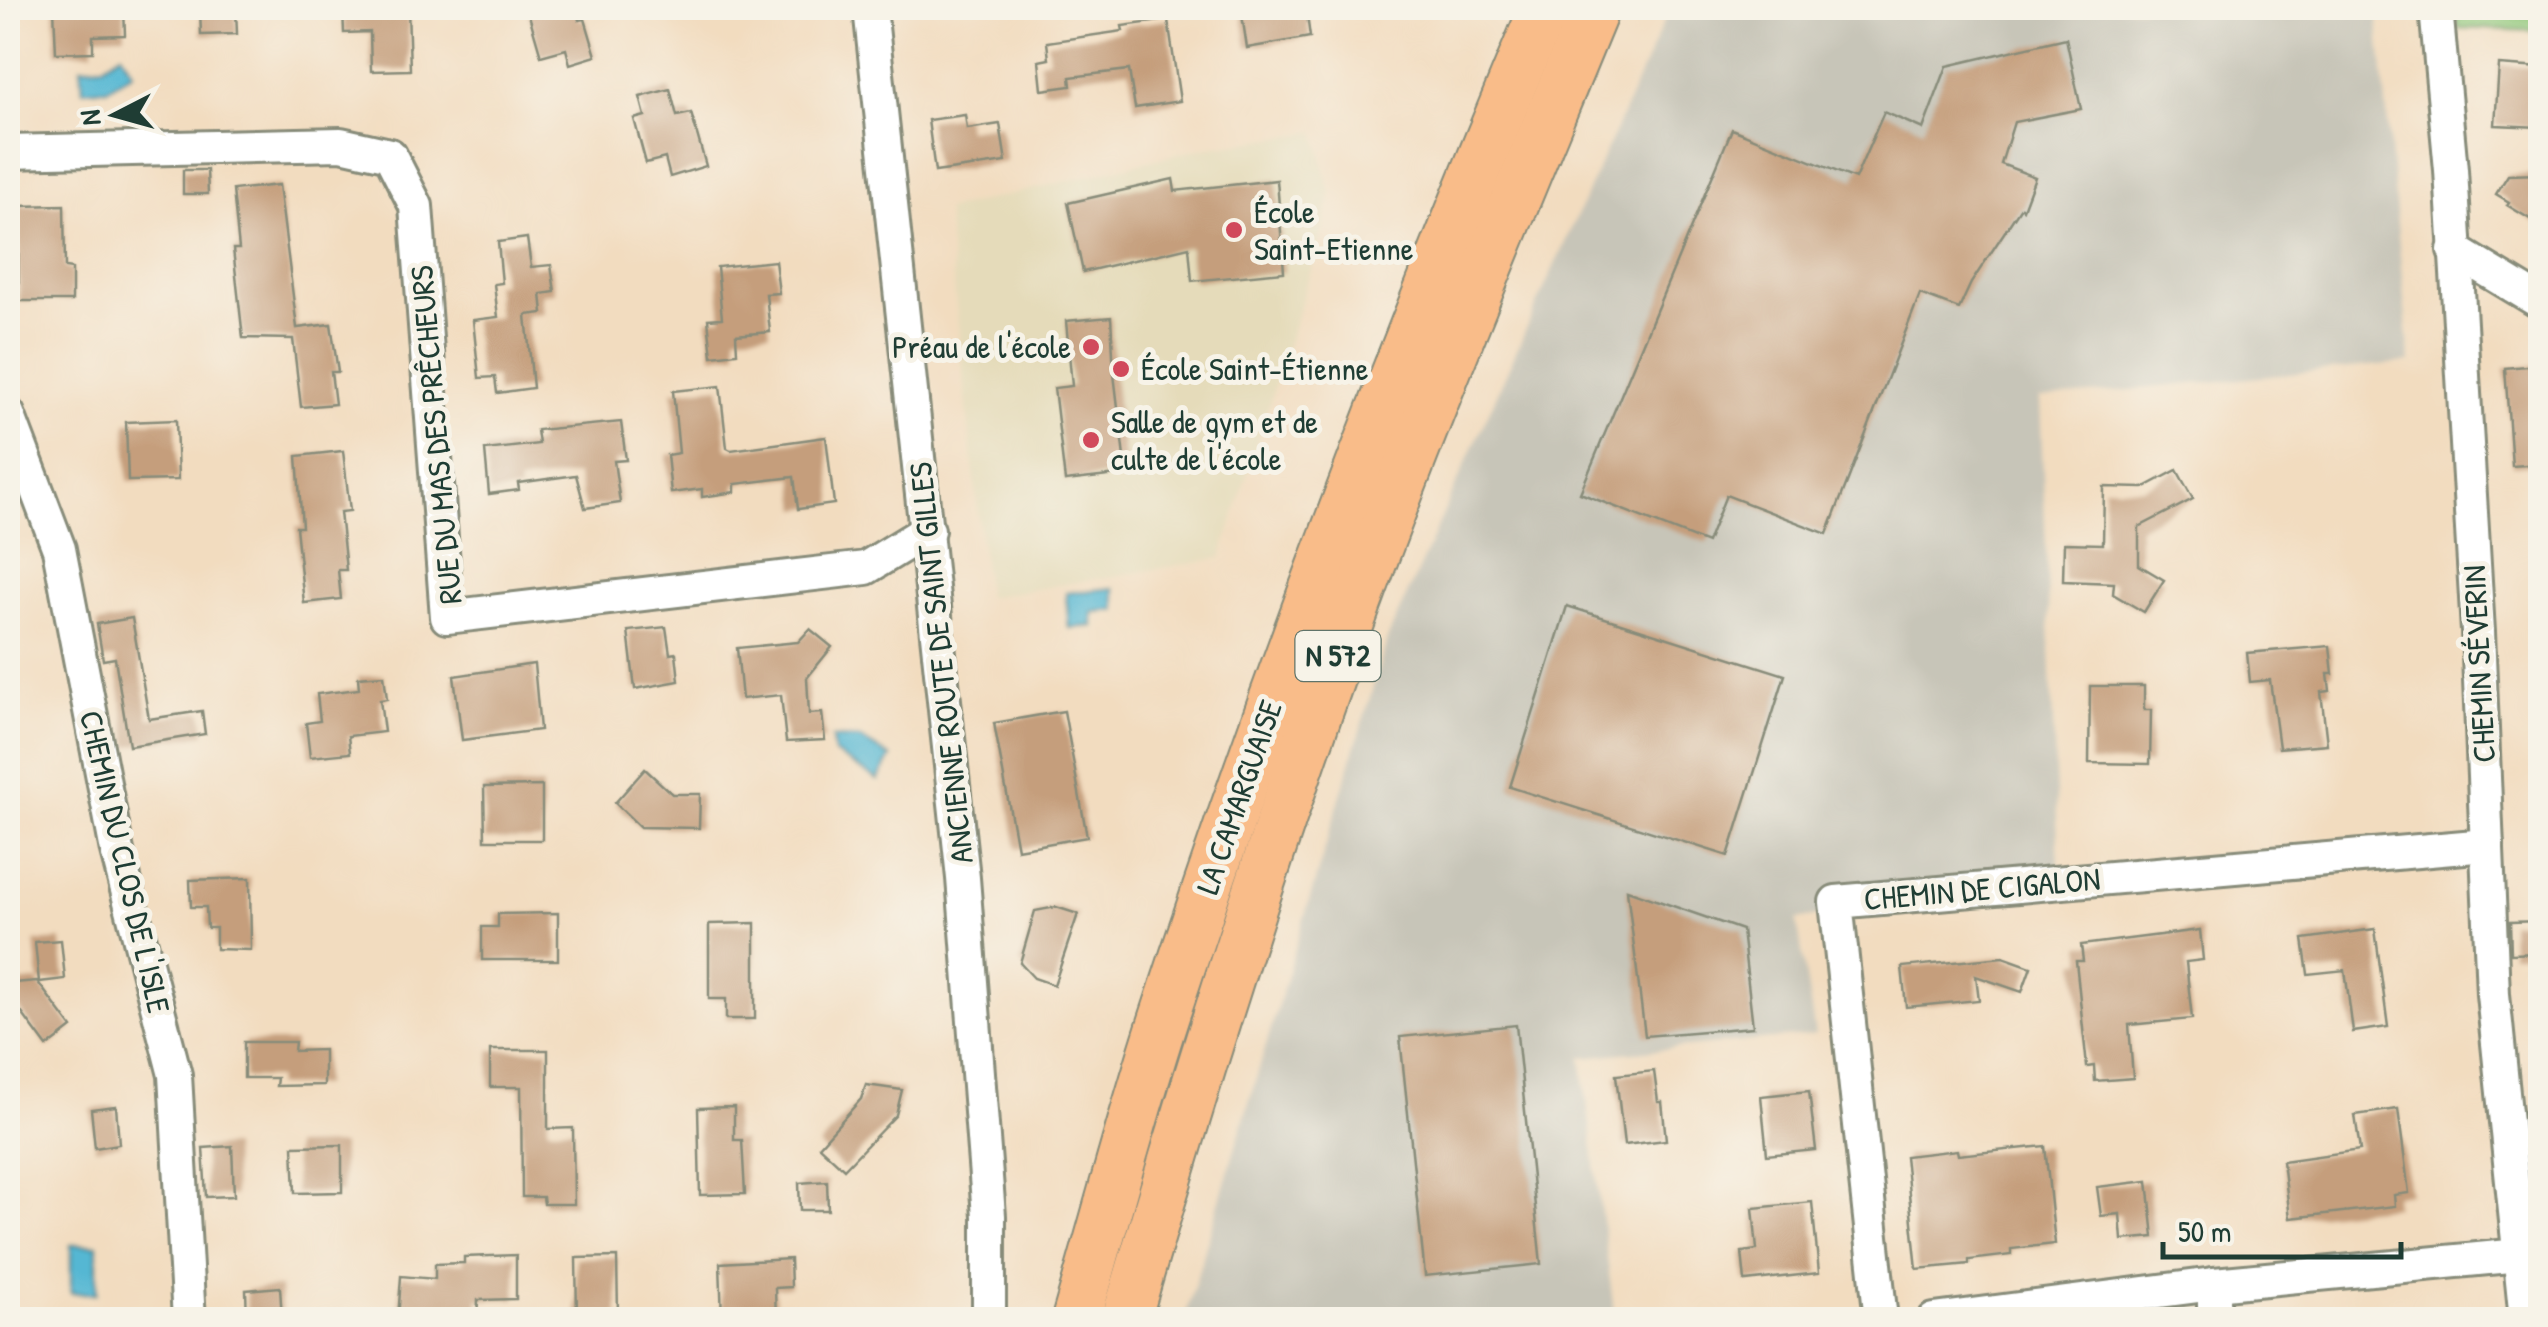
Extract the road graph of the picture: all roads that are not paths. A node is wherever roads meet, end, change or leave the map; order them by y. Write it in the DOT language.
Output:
graph roads {
  1 [pos="1541,8"];
  2 [pos="1594,8"];
  3 [pos="2436,8"];
  4 [pos="879,9"];
  5 [pos="8,152"];
  6 [pos="2454,250"];
  7 [pos="2540,302"];
  8 [pos="8,414"];
  9 [pos="928,530"];
  10 [pos="2487,845"];
  11 [pos="2520,1255"];
  12 [pos="2214,1284"];
  13 [pos="189,1320"];
  14 [pos="989,1320"];
  15 [pos="1076,1320"];
  16 [pos="1126,1320"];
  17 [pos="1880,1320"];
  18 [pos="1934,1320"];
  19 [pos="2214,1320"];
  20 [pos="2526,1320"];
  1 -- 15 [label="highway, LA CAMARGUAISE / N 572"];
  2 -- 16 [label="highway, LA CAMARGUAISE / N 572"];
  3 -- 6 [label="street, CHEMIN SÉVERIN"];
  4 -- 9 [label="street, ANCIENNE ROUTE DE SAINT GILLES"];
  5 -- 9 [label="street, RUE DU MAS DES PRÊCHEURS"];
  6 -- 7 [label="street"];
  6 -- 10 [label="street, CHEMIN SÉVERIN"];
  8 -- 13 [label="street, CHEMIN DU CLOS DE L'ISLE"];
  9 -- 14 [label="street, ANCIENNE ROUTE DE SAINT GILLES"];
  10 -- 11 [label="street, CHEMIN SÉVERIN"];
  10 -- 17 [label="street, CHEMIN DE CIGALON"];
  11 -- 12 [label="street"];
  11 -- 20 [label="street, CHEMIN SÉVERIN"];
  12 -- 18 [label="street"];
  12 -- 19 [label="street"];
}
